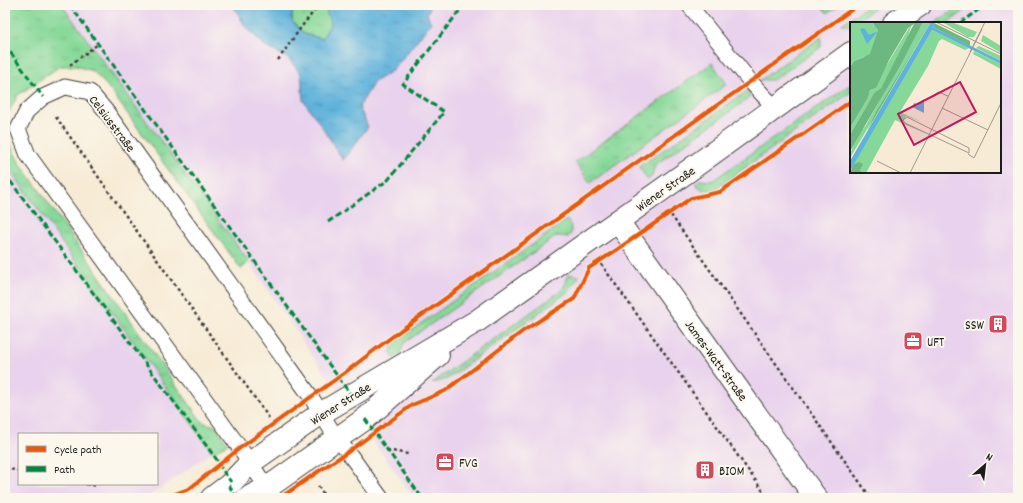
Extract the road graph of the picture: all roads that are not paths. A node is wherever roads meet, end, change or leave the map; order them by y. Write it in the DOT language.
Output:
graph roads {
  1 [pos="689,5"];
  2 [pos="920,5"];
  3 [pos="895,22"];
  4 [pos="850,54"];
  5 [pos="775,108"];
  6 [pos="618,221"];
  7 [pos="477,321"];
  8 [pos="320,414"];
  9 [pos="337,439"];
  10 [pos="250,463"];
  11 [pos="271,493"];
  12 [pos="212,498"];
  13 [pos="248,498"];
  14 [pos="380,498"];
  15 [pos="816,498"];
  1 -- 5 [label="lane"];
  2 -- 3 [label="street"];
  4 -- 5 [label="street, Wiener Straße"];
  5 -- 6 [label="street, Wiener Straße"];
  6 -- 7 [label="street, Wiener Straße"];
  6 -- 15 [label="street, James-Watt-Straße"];
  7 -- 8 [label="street, Wiener Straße"];
  7 -- 9 [label="street, Wiener Straße"];
  8 -- 9 [label="lane, Celsiusstraße"];
  8 -- 10 [label="street, Wiener Straße"];
  8 -- 10 [label="lane, Celsiusstraße"];
  9 -- 11 [label="street, Wiener Straße"];
  9 -- 14 [label="lane, Celsiusstraße"];
  10 -- 11 [label="lane, Celsiusstraße"];
  10 -- 12 [label="street, Wiener Straße"];
  11 -- 13 [label="street, Wiener Straße"];
}
